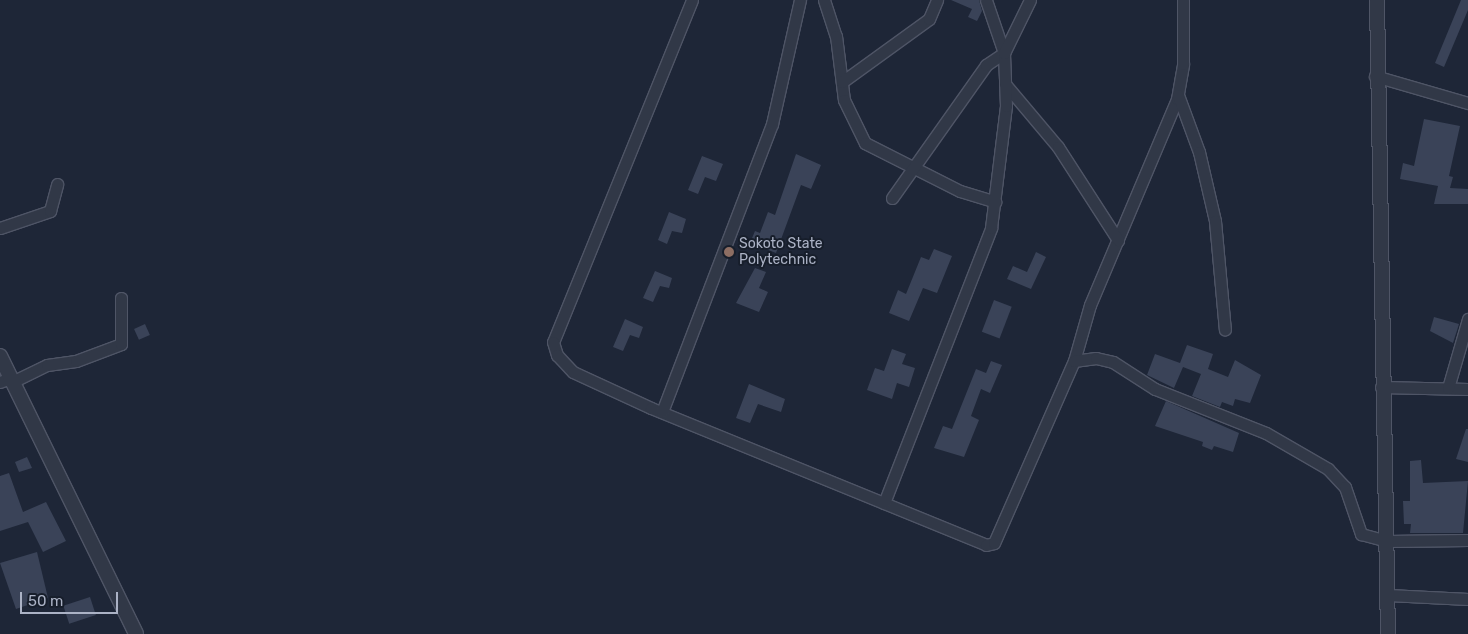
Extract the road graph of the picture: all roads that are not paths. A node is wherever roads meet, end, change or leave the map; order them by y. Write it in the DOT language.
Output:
graph roads {
  1 [pos="692,0"];
  2 [pos="800,0"];
  3 [pos="824,0"];
  4 [pos="937,0"];
  5 [pos="986,0"];
  6 [pos="1030,0"];
  7 [pos="1183,0"];
  8 [pos="1376,0"];
  9 [pos="1004,53"];
  10 [pos="1375,76"];
  11 [pos="842,82"];
  12 [pos="1005,84"];
  13 [pos="1178,94"];
  14 [pos="1468,103"];
  15 [pos="913,168"];
  16 [pos="57,184"];
  17 [pos="892,198"];
  18 [pos="996,202"];
  19 [pos="0,228"];
  20 [pos="1118,240"];
  21 [pos="121,298"];
  22 [pos="1468,319"];
  23 [pos="1225,330"];
  24 [pos="0,356"];
  25 [pos="1074,361"];
  26 [pos="8,380"];
  27 [pos="1381,387"];
  28 [pos="1448,388"];
  29 [pos="1468,389"];
  30 [pos="662,412"];
  31 [pos="884,503"];
  32 [pos="1468,540"];
  33 [pos="1387,541"];
  34 [pos="1388,595"];
  35 [pos="1468,599"];
  36 [pos="136,634"];
  37 [pos="1388,634"];
  1 -- 30 [label="street"];
  2 -- 30 [label="street"];
  3 -- 11 [label="street"];
  4 -- 11 [label="street"];
  5 -- 9 [label="street"];
  6 -- 9 [label="street"];
  7 -- 13 [label="street"];
  8 -- 10 [label="street"];
  9 -- 12 [label="street"];
  9 -- 15 [label="street"];
  10 -- 14 [label="street"];
  10 -- 27 [label="street"];
  11 -- 15 [label="street"];
  12 -- 18 [label="street"];
  12 -- 20 [label="street"];
  13 -- 20 [label="street"];
  13 -- 23 [label="street"];
  15 -- 17 [label="street"];
  15 -- 18 [label="street"];
  16 -- 19 [label="street"];
  18 -- 31 [label="street"];
  20 -- 25 [label="street"];
  21 -- 26 [label="street"];
  22 -- 28 [label="street"];
  24 -- 26 [label="street"];
  25 -- 31 [label="street"];
  25 -- 33 [label="street"];
  26 -- 36 [label="street"];
  27 -- 28 [label="street"];
  27 -- 33 [label="street"];
  28 -- 29 [label="street"];
  30 -- 31 [label="street"];
  32 -- 33 [label="street"];
  33 -- 34 [label="street"];
  34 -- 35 [label="street"];
  34 -- 37 [label="street"];
}
